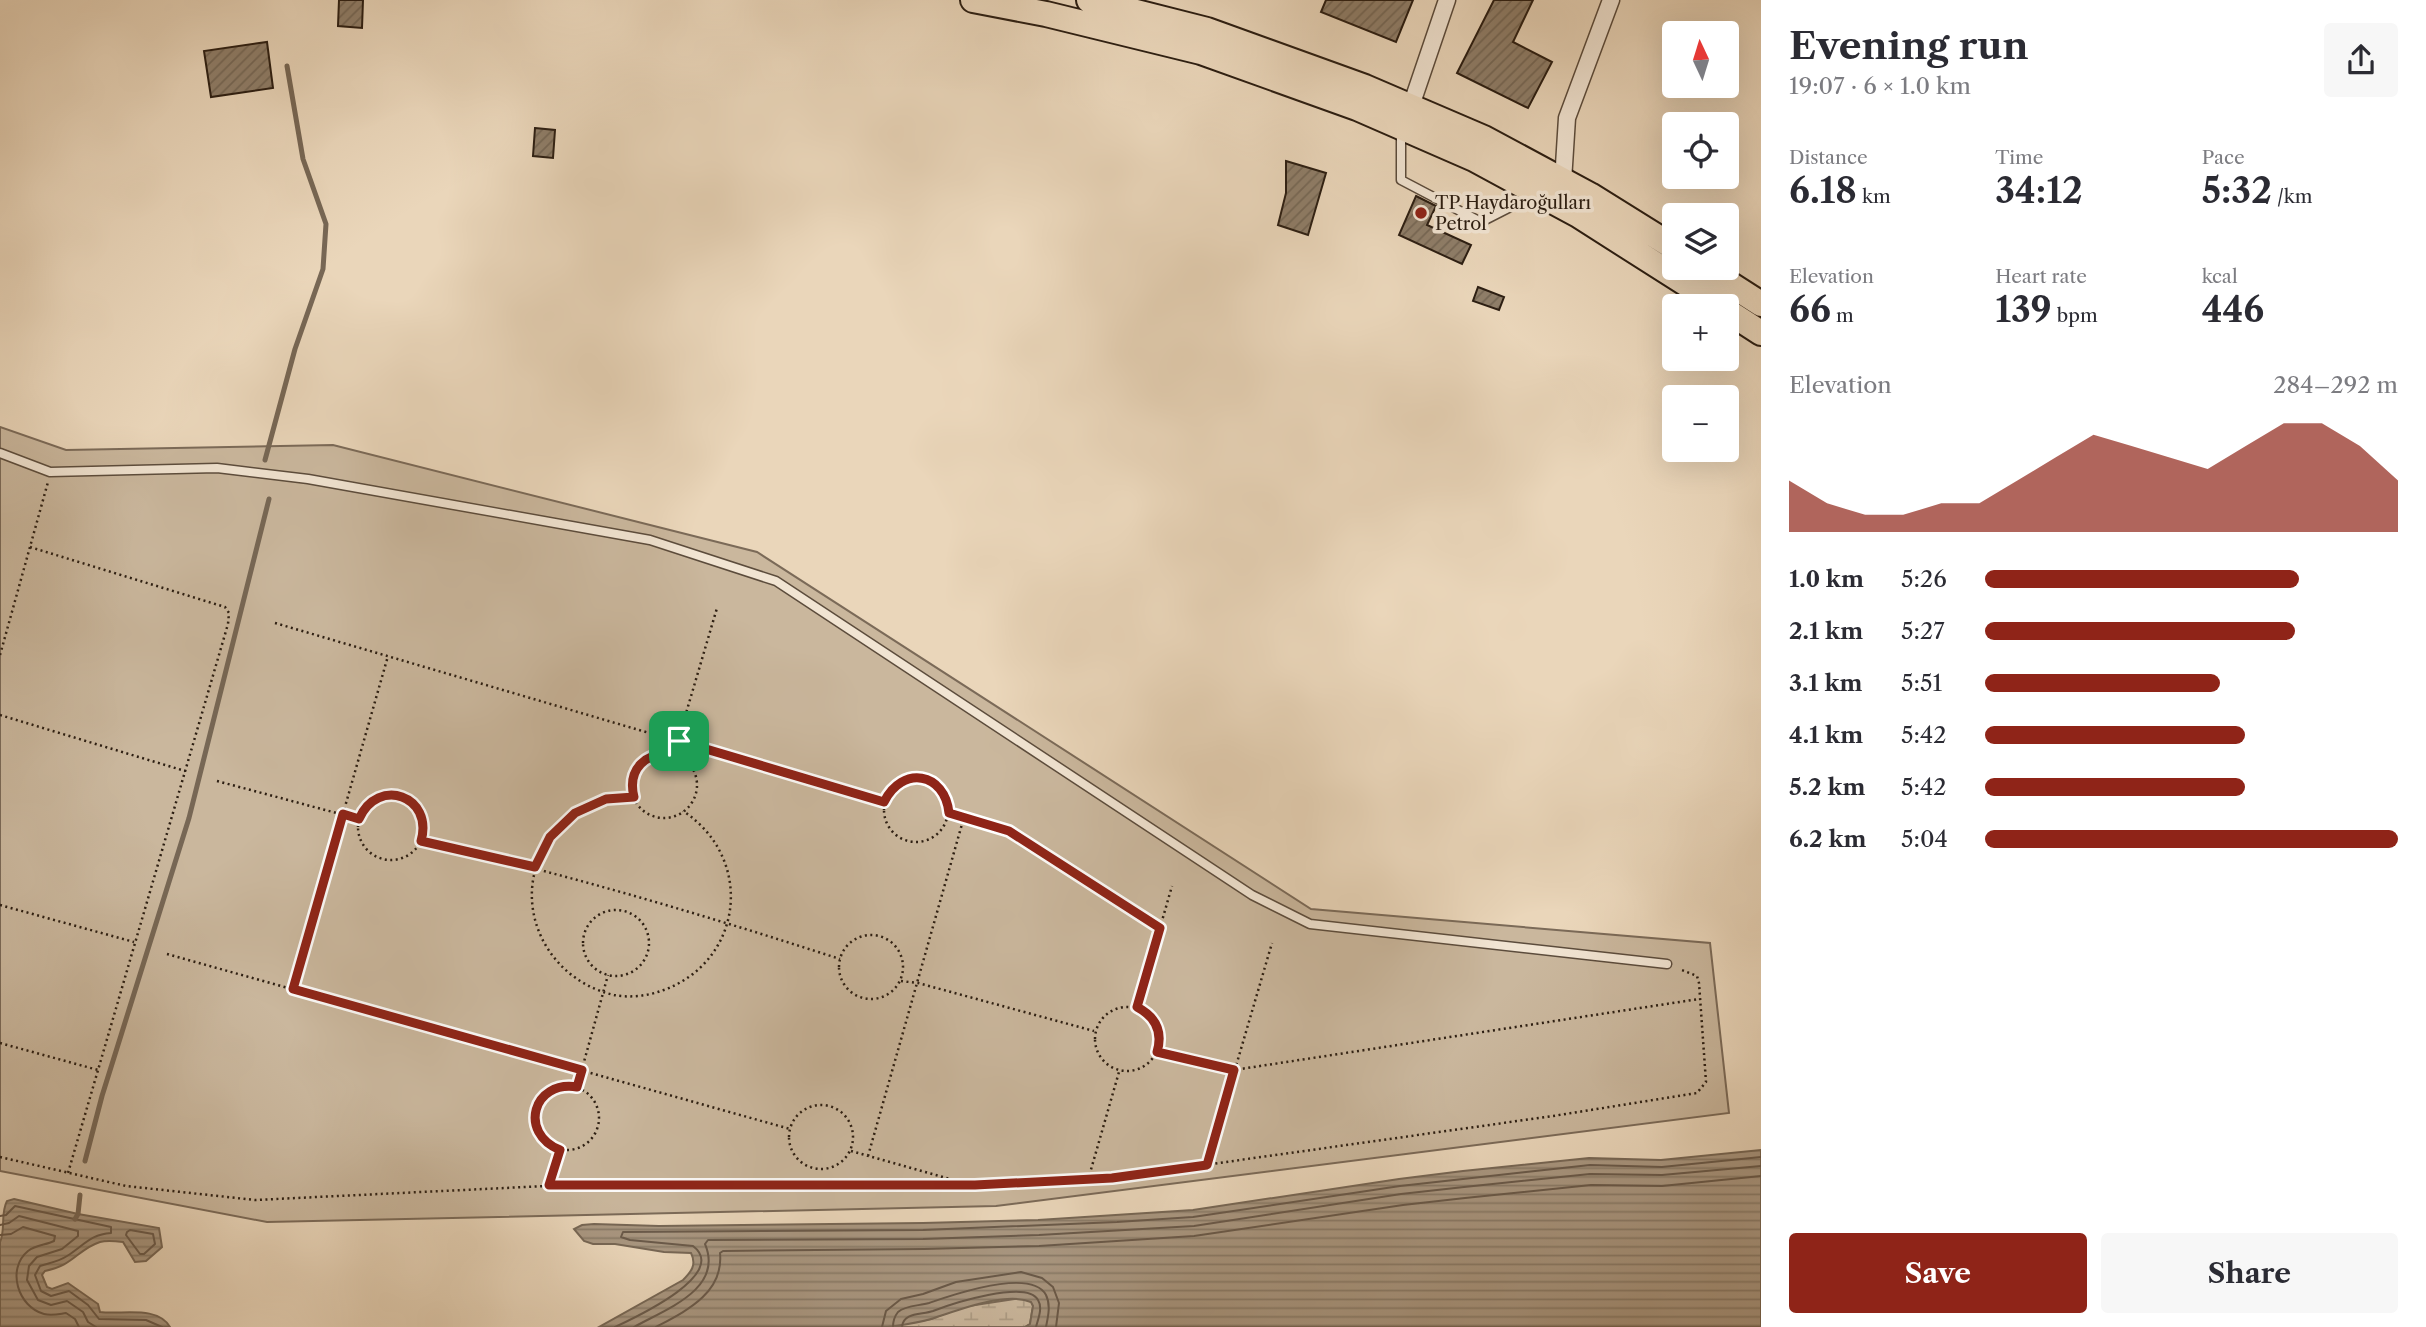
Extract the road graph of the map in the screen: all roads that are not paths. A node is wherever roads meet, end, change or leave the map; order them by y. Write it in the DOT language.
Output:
graph roads {
  1 [pos="973,0"];
  2 [pos="1447,0"];
  3 [pos="1611,0"];
  4 [pos="1096,1"];
  5 [pos="1406,117"];
  6 [pos="1563,181"];
  7 [pos="1537,193"];
  8 [pos="1662,240"];
  9 [pos="1724,280"];
  10 [pos="1702,294"];
  11 [pos="1761,304"];
  12 [pos="1739,319"];
  13 [pos="1761,333"];
  14 [pos="0,453"];
  15 [pos="1667,964"];
  1 -- 5 [label="main road"];
  2 -- 5 [label="street"];
  3 -- 6 [label="street"];
  4 -- 5 [label="main road"];
  5 -- 6 [label="main road"];
  5 -- 7 [label="main road"];
  5 -- 7 [label="lane"];
  6 -- 8 [label="main road"];
  7 -- 10 [label="main road"];
  9 -- 11 [label="main road"];
  12 -- 13 [label="main road"];
  14 -- 15 [label="lane"];
}
